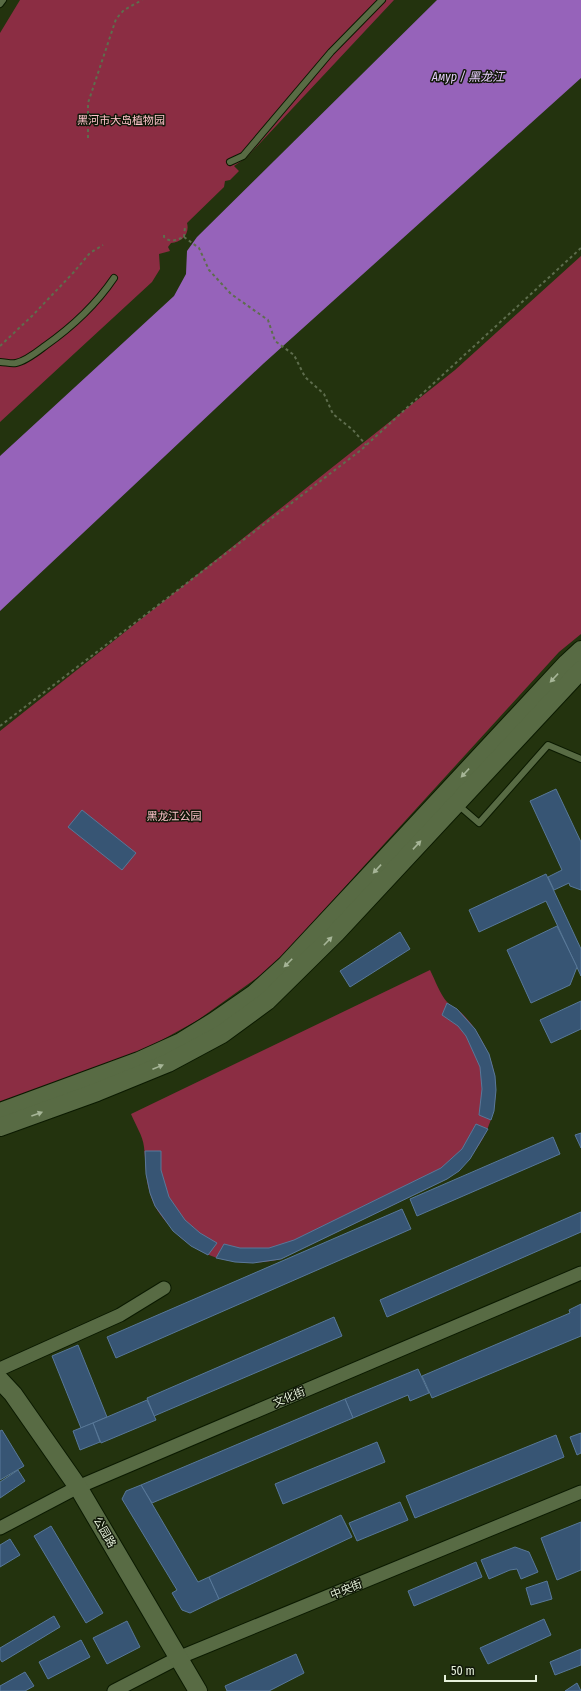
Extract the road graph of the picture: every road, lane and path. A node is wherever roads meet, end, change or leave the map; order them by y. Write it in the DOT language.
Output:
graph roads {
  1 [pos="3,0"];
  2 [pos="142,0"];
  3 [pos="382,0"];
  4 [pos="0,4"];
  5 [pos="88,138"];
  6 [pos="230,162"];
  7 [pos="186,227"];
  8 [pos="164,235"];
  9 [pos="184,237"];
  10 [pos="103,244"];
  11 [pos="581,248"];
  12 [pos="114,278"];
  13 [pos="0,346"];
  14 [pos="0,362"];
  15 [pos="366,445"];
  16 [pos="581,650"];
  17 [pos="581,670"];
  18 [pos="0,726"];
  19 [pos="581,759"];
  20 [pos="456,803"];
  21 [pos="0,1112"];
  22 [pos="0,1127"];
  23 [pos="581,1273"];
  24 [pos="164,1288"];
  25 [pos="0,1370"];
  26 [pos="0,1380"];
  27 [pos="78,1487"];
  28 [pos="581,1492"];
  29 [pos="0,1528"];
  30 [pos="178,1658"];
  31 [pos="114,1691"];
  32 [pos="198,1691"];
  1 -- 4 [label="lane"];
  2 -- 5 [label="path"];
  3 -- 6 [label="lane"];
  7 -- 9 [label="path"];
  8 -- 9 [label="path"];
  9 -- 15 [label="path"];
  10 -- 13 [label="path"];
  11 -- 15 [label="path"];
  12 -- 14 [label="lane"];
  15 -- 18 [label="path"];
  16 -- 21 [label="street, one-way"];
  17 -- 20 [label="street"];
  19 -- 20 [label="lane"];
  22 -- 20 [label="street, one-way"];
  23 -- 27 [label="street, 文化街"];
  24 -- 25 [label="street"];
  26 -- 27 [label="street, 公园路"];
  27 -- 29 [label="street, 文化街"];
  27 -- 30 [label="street, 公园路"];
  28 -- 30 [label="street, 中央街"];
  30 -- 31 [label="street, 中央街"];
  30 -- 32 [label="street, 公园路"];
}
